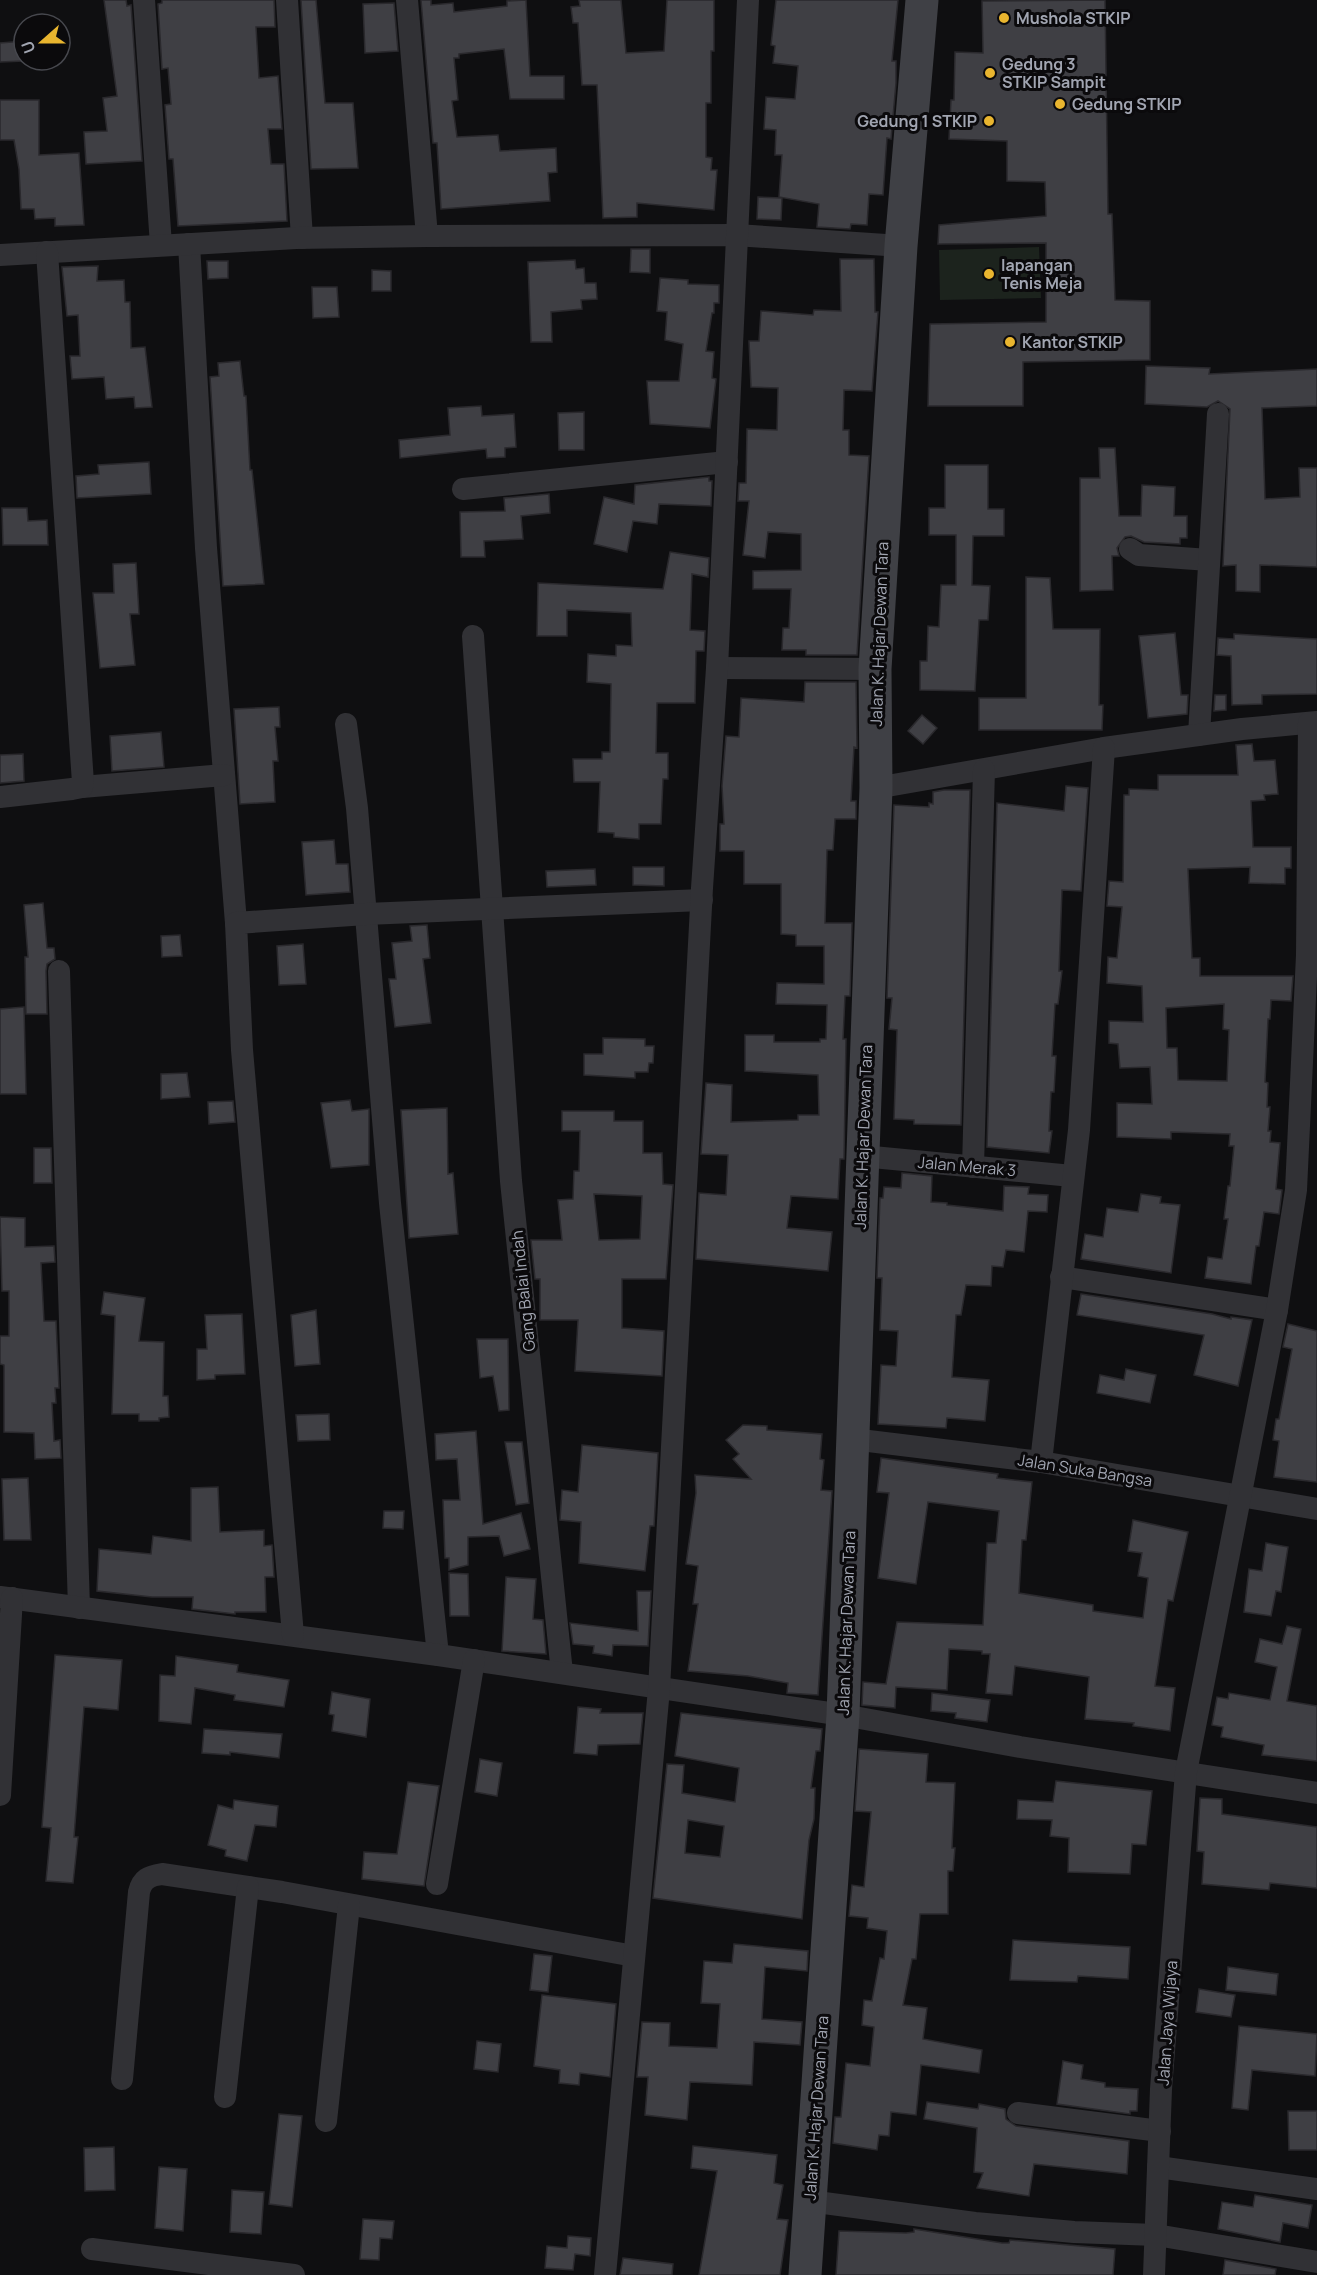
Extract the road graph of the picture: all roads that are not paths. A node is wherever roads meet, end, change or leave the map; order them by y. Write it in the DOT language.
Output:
graph roads {
  1 [pos="144,0"];
  2 [pos="287,0"];
  3 [pos="407,0"];
  4 [pos="748,0"];
  5 [pos="922,0"];
  6 [pos="736,235"];
  7 [pos="428,236"];
  8 [pos="302,238"];
  9 [pos="189,244"];
  10 [pos="161,245"];
  11 [pos="902,246"];
  12 [pos="47,252"];
  13 [pos="0,255"];
  14 [pos="1218,414"];
  15 [pos="727,462"];
  16 [pos="463,489"];
  17 [pos="1130,549"];
  18 [pos="1209,560"];
  19 [pos="473,636"];
  20 [pos="717,668"];
  21 [pos="875,669"];
  22 [pos="1313,723"];
  23 [pos="346,724"];
  24 [pos="1199,735"];
  25 [pos="1104,748"];
  26 [pos="984,770"];
  27 [pos="224,775"];
  28 [pos="82,787"];
  29 [pos="876,788"];
  30 [pos="0,797"];
  31 [pos="702,900"];
  32 [pos="490,909"];
  33 [pos="366,914"];
  34 [pos="236,923"];
  35 [pos="1312,954"];
  36 [pos="59,971"];
  37 [pos="862,1156"];
  38 [pos="974,1167"];
  39 [pos="1072,1176"];
  40 [pos="1061,1277"];
  41 [pos="1277,1310"];
  42 [pos="852,1439"];
  43 [pos="1041,1462"];
  44 [pos="1239,1494"];
  45 [pos="1317,1509"];
  46 [pos="6,1598"];
  47 [pos="79,1608"];
  48 [pos="293,1635"];
  49 [pos="438,1655"];
  50 [pos="474,1660"];
  51 [pos="562,1673"];
  52 [pos="659,1689"];
  53 [pos="843,1715"];
  54 [pos="1186,1772"];
  55 [pos="1317,1792"];
  56 [pos="0,1795"];
  57 [pos="437,1884"];
  58 [pos="248,1887"];
  59 [pos="349,1905"];
  60 [pos="634,1956"];
  61 [pos="122,2079"];
  62 [pos="225,2097"];
  63 [pos="1018,2113"];
  64 [pos="326,2121"];
  65 [pos="1160,2132"];
  66 [pos="1158,2167"];
  67 [pos="1317,2188"];
  68 [pos="809,2201"];
  69 [pos="1156,2235"];
  70 [pos="92,2248"];
  71 [pos="1317,2262"];
  72 [pos="294,2275"];
  73 [pos="605,2275"];
  74 [pos="805,2275"];
  75 [pos="1154,2275"];
  1 -- 10 [label="street"];
  2 -- 8 [label="street"];
  3 -- 7 [label="street"];
  4 -- 6 [label="street"];
  5 -- 11 [label="street, Jalan K. Hajar Dewan Tara"];
  6 -- 7 [label="street"];
  6 -- 11 [label="street"];
  6 -- 15 [label="street"];
  7 -- 8 [label="street"];
  8 -- 9 [label="street"];
  9 -- 10 [label="street"];
  9 -- 27 [label="street"];
  10 -- 12 [label="street"];
  11 -- 21 [label="street, Jalan K. Hajar Dewan Tara"];
  12 -- 13 [label="street"];
  12 -- 28 [label="street"];
  14 -- 18 [label="street"];
  15 -- 16 [label="street"];
  15 -- 20 [label="street"];
  17 -- 18 [label="street"];
  18 -- 24 [label="street"];
  19 -- 32 [label="street, Gang Balai Indah"];
  20 -- 21 [label="street"];
  20 -- 31 [label="street"];
  21 -- 29 [label="street, Jalan K. Hajar Dewan Tara"];
  22 -- 24 [label="street"];
  22 -- 35 [label="street, Jalan Jaya Wijaya"];
  23 -- 33 [label="street"];
  24 -- 25 [label="street"];
  25 -- 26 [label="street"];
  25 -- 39 [label="street"];
  26 -- 29 [label="street"];
  26 -- 38 [label="street"];
  27 -- 28 [label="street"];
  27 -- 34 [label="street"];
  28 -- 30 [label="street"];
  29 -- 37 [label="street, Jalan K. Hajar Dewan Tara"];
  31 -- 32 [label="street"];
  31 -- 52 [label="street"];
  32 -- 33 [label="street"];
  32 -- 51 [label="street, Gang Balai Indah"];
  33 -- 34 [label="street"];
  33 -- 49 [label="street"];
  34 -- 48 [label="street"];
  35 -- 41 [label="street, Jalan Jaya Wijaya"];
  36 -- 47 [label="street"];
  37 -- 38 [label="street, Jalan Merak 3"];
  37 -- 42 [label="street, Jalan K. Hajar Dewan Tara"];
  38 -- 39 [label="street, Jalan Merak 3"];
  39 -- 40 [label="street"];
  40 -- 41 [label="street"];
  40 -- 43 [label="street"];
  41 -- 44 [label="street, Jalan Jaya Wijaya"];
  42 -- 43 [label="street, Jalan Suka Bangsa"];
  42 -- 53 [label="street, Jalan K. Hajar Dewan Tara"];
  43 -- 44 [label="street, Jalan Suka Bangsa"];
  44 -- 45 [label="street, Jalan Suka Bangsa"];
  44 -- 54 [label="street, Jalan Jaya Wijaya"];
  46 -- 47 [label="street"];
  46 -- 56 [label="street"];
  47 -- 48 [label="street"];
  48 -- 49 [label="street"];
  49 -- 50 [label="street"];
  50 -- 51 [label="street"];
  50 -- 57 [label="street"];
  51 -- 52 [label="street"];
  52 -- 53 [label="street"];
  52 -- 60 [label="street"];
  53 -- 54 [label="street"];
  53 -- 68 [label="street, Jalan K. Hajar Dewan Tara"];
  54 -- 55 [label="street"];
  54 -- 65 [label="street, Jalan Jaya Wijaya"];
  58 -- 59 [label="street"];
  58 -- 61 [label="street"];
  58 -- 62 [label="street"];
  59 -- 60 [label="street"];
  59 -- 64 [label="street"];
  60 -- 73 [label="street"];
  63 -- 65 [label="street"];
  65 -- 66 [label="street, Jalan Jaya Wijaya"];
  66 -- 67 [label="street"];
  66 -- 69 [label="street, Jalan Jaya Wijaya"];
  68 -- 69 [label="street"];
  68 -- 74 [label="street, Jalan K. Hajar Dewan Tara"];
  69 -- 71 [label="street"];
  69 -- 75 [label="street, Jalan Jaya Wijaya"];
  70 -- 72 [label="street"];
}
